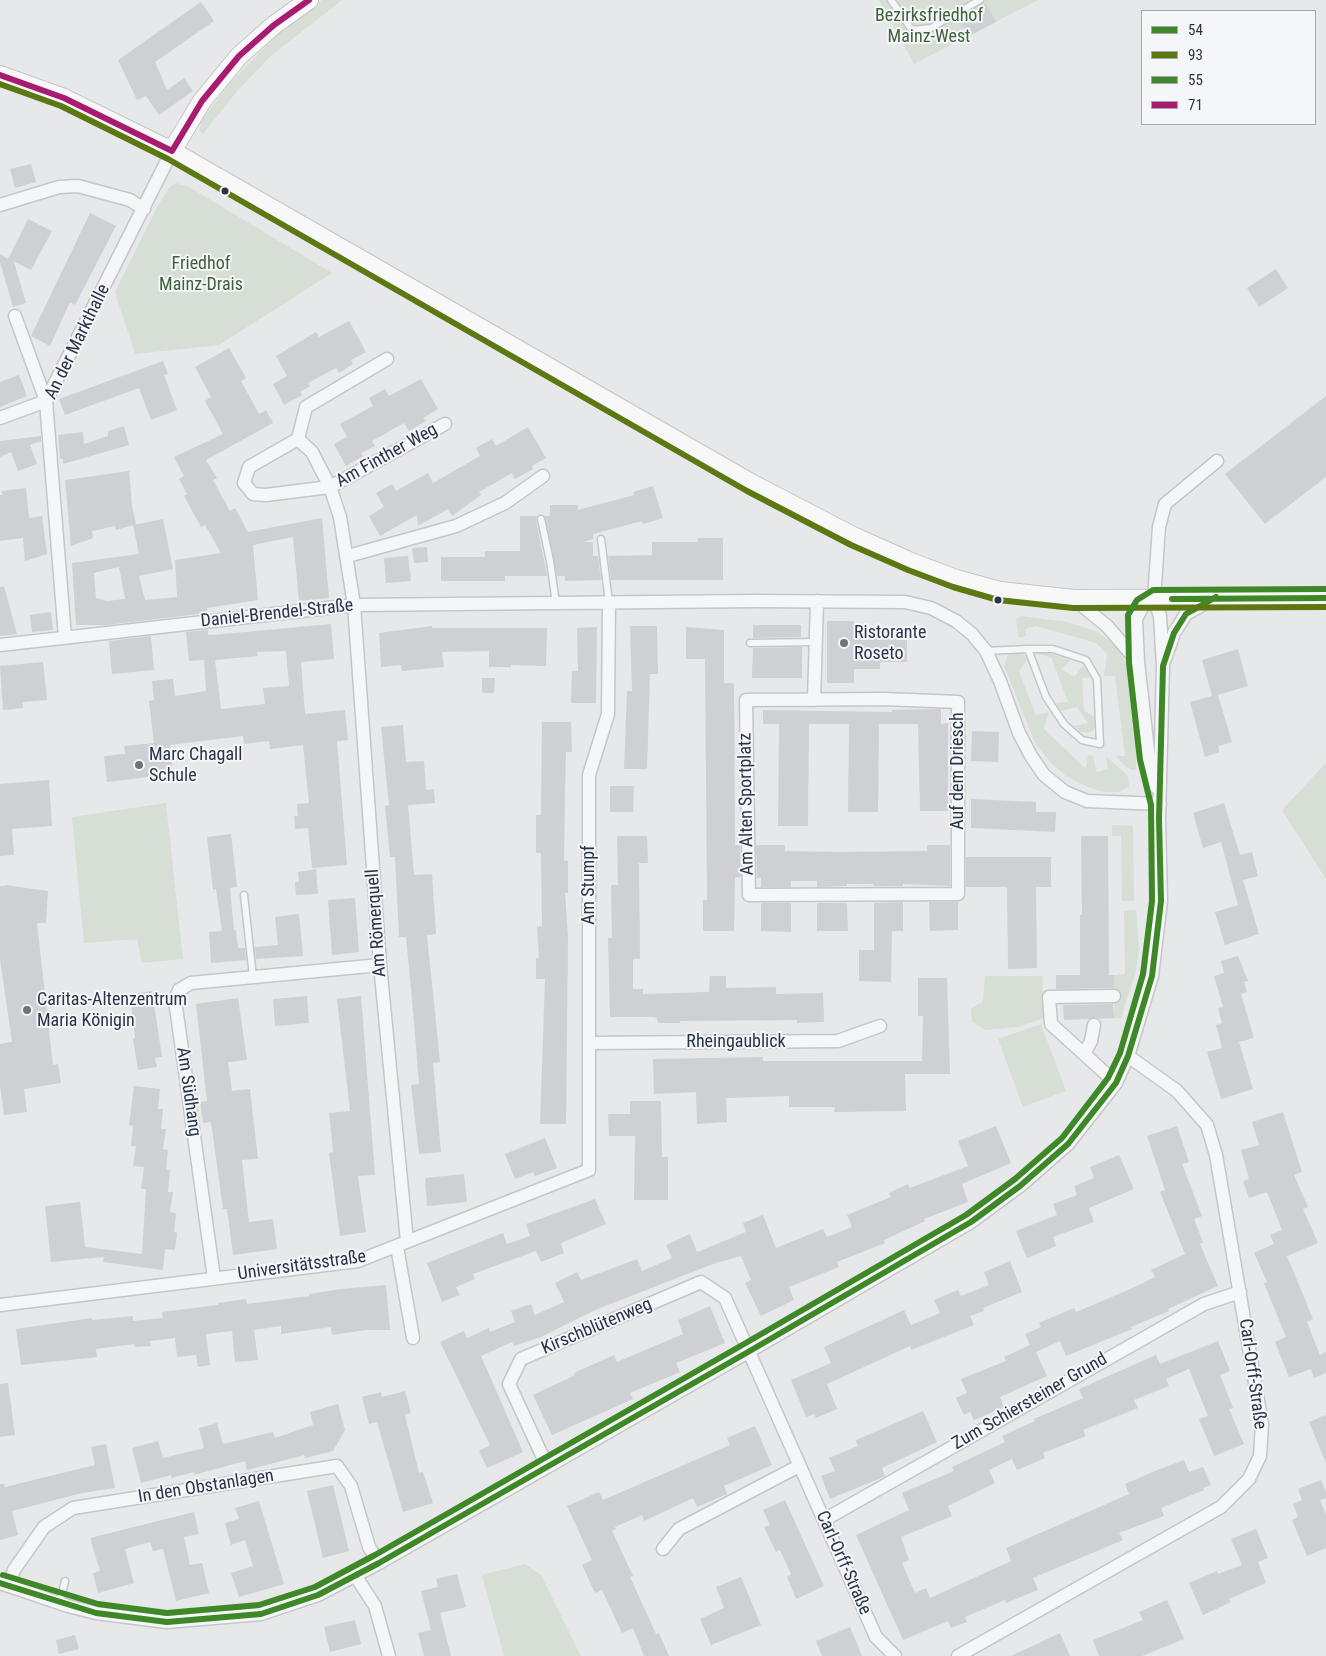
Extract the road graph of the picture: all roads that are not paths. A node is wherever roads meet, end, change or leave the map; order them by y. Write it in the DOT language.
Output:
graph roads {
  1 [pos="309,0"];
  2 [pos="891,0"];
  3 [pos="980,0"];
  4 [pos="0,75"];
  5 [pos="172,151"];
  6 [pos="0,205"];
  7 [pos="144,209"];
  8 [pos="14,316"];
  9 [pos="387,359"];
  10 [pos="46,401"];
  11 [pos="0,418"];
  12 [pos="445,424"];
  13 [pos="298,439"];
  14 [pos="1217,461"];
  15 [pos="543,476"];
  16 [pos="330,487"];
  17 [pos="541,519"];
  18 [pos="601,540"];
  19 [pos="348,556"];
  20 [pos="1216,597"];
  21 [pos="1074,598"];
  22 [pos="1326,598"];
  23 [pos="1154,599"];
  24 [pos="817,601"];
  25 [pos="609,602"];
  26 [pos="556,603"];
  27 [pos="354,605"];
  28 [pos="65,636"];
  29 [pos="816,642"];
  30 [pos="750,643"];
  31 [pos="0,645"];
  32 [pos="1028,649"];
  33 [pos="986,651"];
  34 [pos="1138,662"];
  35 [pos="1163,666"];
  36 [pos="814,700"];
  37 [pos="1160,804"];
  38 [pos="958,894"];
  39 [pos="244,895"];
  40 [pos="380,965"];
  41 [pos="253,977"];
  42 [pos="1114,996"];
  43 [pos="1094,1025"];
  44 [pos="880,1026"];
  45 [pos="589,1043"];
  46 [pos="1084,1054"];
  47 [pos="1128,1056"];
  48 [pos="1116,1084"];
  49 [pos="589,1170"];
  50 [pos="402,1244"];
  51 [pos="214,1278"];
  52 [pos="1240,1292"];
  53 [pos="0,1305"];
  54 [pos="413,1338"];
  55 [pos="748,1352"];
  56 [pos="547,1466"];
  57 [pos="799,1466"];
  58 [pos="824,1520"];
  59 [pos="663,1549"];
  60 [pos="379,1562"];
  61 [pos="355,1575"];
  62 [pos="65,1581"];
  63 [pos="4,1584"];
  64 [pos="60,1602"];
  65 [pos="389,1656"];
  66 [pos="894,1656"];
  67 [pos="958,1656"];
  1 -- 5 [label="main road"];
  2 -- 3 [label="lane"];
  4 -- 5 [label="main road"];
  5 -- 7 [label="street, An der Markthalle"];
  5 -- 21 [label="main road"];
  6 -- 7 [label="street"];
  7 -- 10 [label="street, An der Markthalle"];
  8 -- 10 [label="street"];
  9 -- 13 [label="street"];
  10 -- 11 [label="street"];
  10 -- 28 [label="street, An der Markthalle"];
  12 -- 16 [label="street, Am Finther Weg"];
  13 -- 16 [label="street, Am Finther Weg"];
  13 -- 16 [label="street, Am Finther Weg"];
  14 -- 23 [label="street"];
  15 -- 19 [label="street"];
  16 -- 19 [label="street, Am Finther Weg"];
  17 -- 26 [label="lane"];
  18 -- 25 [label="lane"];
  19 -- 27 [label="street, Am Finther Weg"];
  20 -- 22 [label="main road"];
  20 -- 23 [label="main road"];
  20 -- 35 [label="street"];
  21 -- 23 [label="main road"];
  21 -- 34 [label="street"];
  23 -- 34 [label="street"];
  23 -- 35 [label="street"];
  24 -- 25 [label="street, Daniel-Brendel-Straße"];
  24 -- 29 [label="street"];
  24 -- 33 [label="street, Daniel-Brendel-Straße"];
  25 -- 26 [label="street, Daniel-Brendel-Straße"];
  25 -- 45 [label="street, Am Stumpf"];
  26 -- 27 [label="street, Daniel-Brendel-Straße"];
  27 -- 28 [label="street, Daniel-Brendel-Straße"];
  27 -- 40 [label="street, Am Römerquell"];
  28 -- 31 [label="street, Daniel-Brendel-Straße"];
  29 -- 30 [label="lane"];
  29 -- 36 [label="street"];
  32 -- 32 [label="lane"];
  32 -- 33 [label="lane"];
  33 -- 37 [label="street, Daniel-Brendel-Straße"];
  34 -- 37 [label="street"];
  35 -- 37 [label="street"];
  36 -- 38 [label="street, Auf dem Driesch"];
  36 -- 38 [label="street, Am Alten Sportplatz"];
  37 -- 47 [label="street"];
  39 -- 41 [label="lane"];
  40 -- 41 [label="street, Am Südhang"];
  40 -- 50 [label="street, Am Römerquell"];
  41 -- 51 [label="street, Am Südhang"];
  42 -- 46 [label="street"];
  43 -- 46 [label="street"];
  44 -- 45 [label="street, Rheingaublick"];
  45 -- 49 [label="street, Am Stumpf"];
  46 -- 48 [label="street"];
  47 -- 48 [label="street"];
  47 -- 52 [label="street, Carl-Orff-Straße"];
  48 -- 55 [label="street"];
  49 -- 50 [label="street, Universitätsstraße"];
  50 -- 51 [label="street, Universitätsstraße"];
  50 -- 54 [label="street, Am Römerquell"];
  51 -- 53 [label="street, Universitätsstraße"];
  52 -- 58 [label="street, Zum Schiersteiner Grund"];
  52 -- 67 [label="street, Carl-Orff-Straße"];
  55 -- 56 [label="street"];
  55 -- 56 [label="street, Kirschblütenweg"];
  55 -- 57 [label="street, Carl-Orff-Straße"];
  56 -- 60 [label="street"];
  57 -- 58 [label="street, Carl-Orff-Straße"];
  57 -- 59 [label="street"];
  58 -- 66 [label="street, Carl-Orff-Straße"];
  60 -- 61 [label="street"];
  60 -- 63 [label="street, In den Obstanlagen"];
  61 -- 64 [label="street"];
  61 -- 65 [label="street"];
  62 -- 64 [label="lane"];
  63 -- 64 [label="street"];
}
